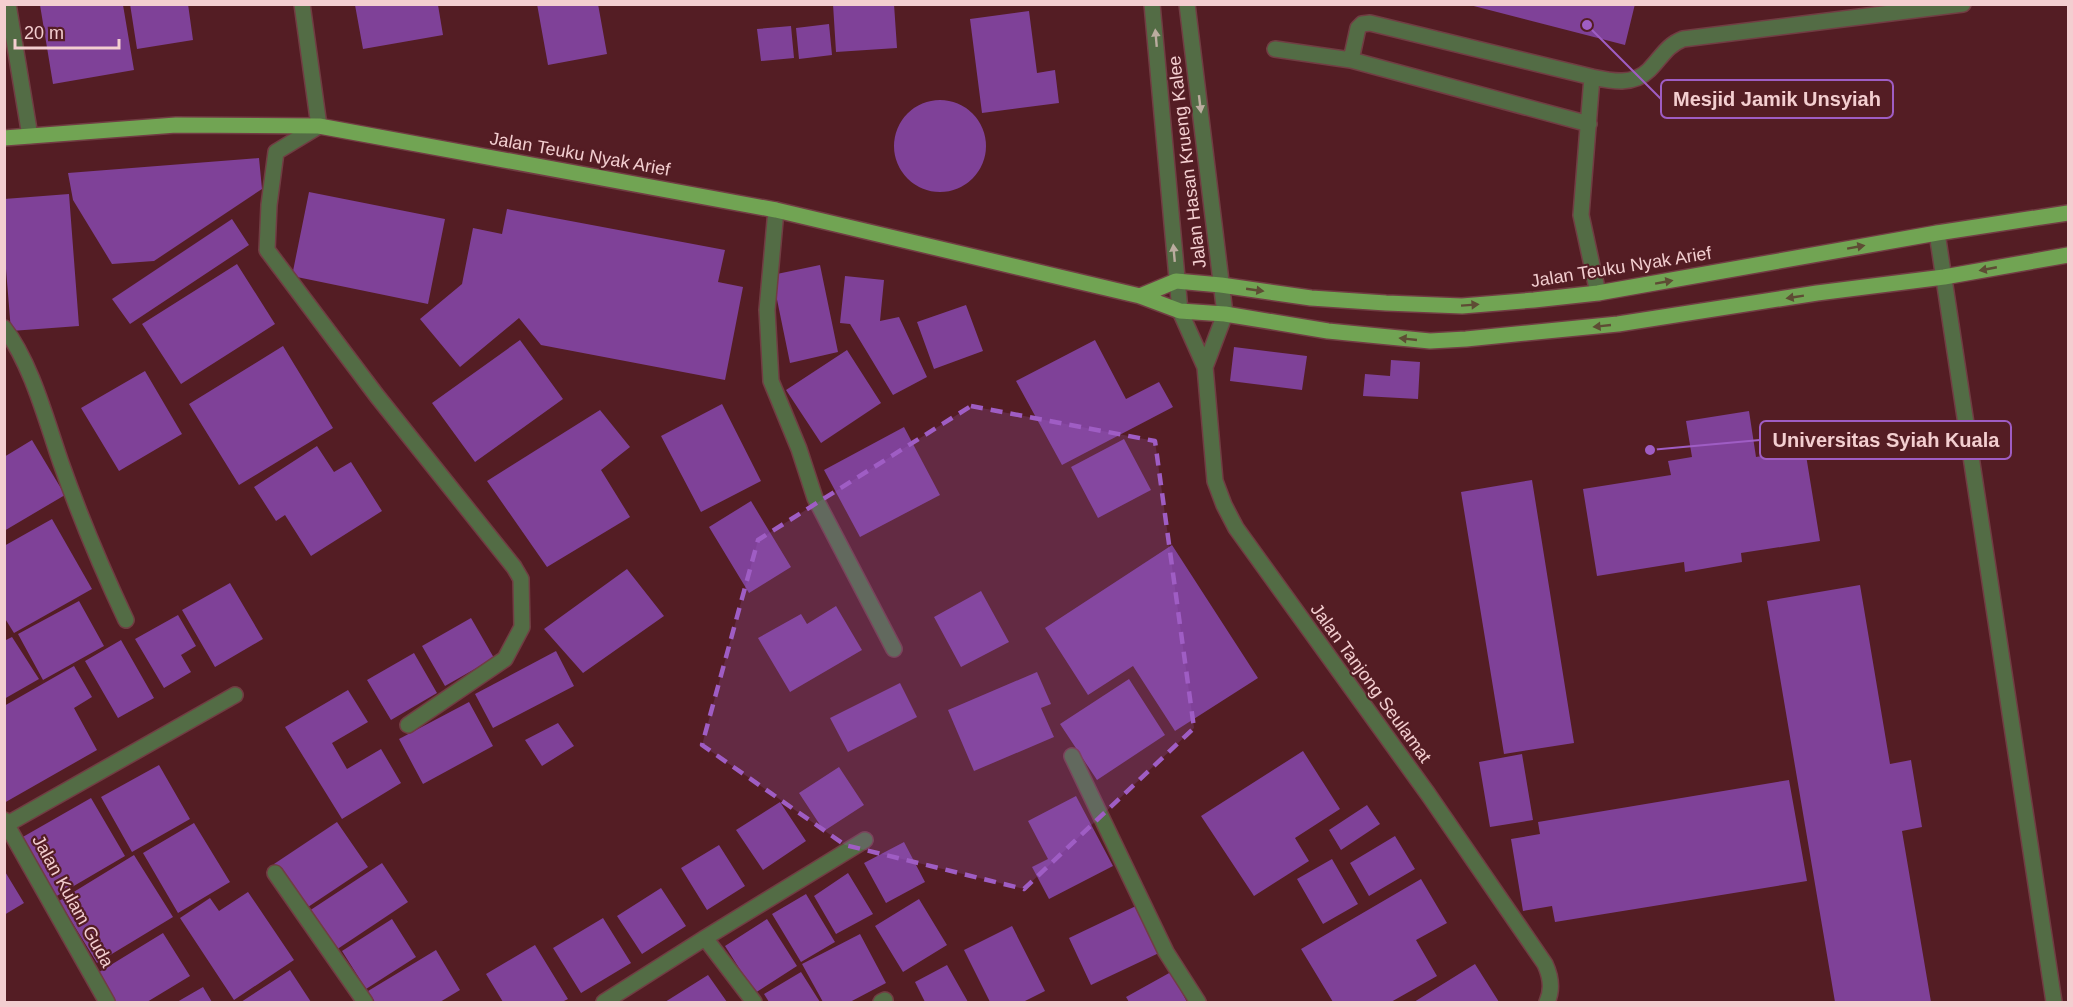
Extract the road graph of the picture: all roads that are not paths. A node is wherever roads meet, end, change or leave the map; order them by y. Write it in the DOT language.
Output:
graph roads {
  1 [pos="8,4"];
  2 [pos="302,4"];
  3 [pos="1152,4"];
  4 [pos="1187,4"];
  5 [pos="1963,4"];
  6 [pos="1275,49"];
  7 [pos="1351,60"];
  8 [pos="1592,77"];
  9 [pos="1589,124"];
  10 [pos="320,126"];
  11 [pos="30,136"];
  12 [pos="4,138"];
  13 [pos="776,210"];
  14 [pos="2068,213"];
  15 [pos="1937,233"];
  16 [pos="2068,255"];
  17 [pos="1944,277"];
  18 [pos="1176,281"];
  19 [pos="1221,285"];
  20 [pos="1598,293"];
  21 [pos="1140,296"];
  22 [pos="1180,311"];
  23 [pos="1225,314"];
  24 [pos="4,328"];
  25 [pos="1205,367"];
  26 [pos="126,620"];
  27 [pos="894,650"];
  28 [pos="235,695"];
  29 [pos="408,725"];
  30 [pos="1072,756"];
  31 [pos="6,823"];
  32 [pos="865,840"];
  33 [pos="275,873"];
  34 [pos="705,938"];
  35 [pos="107,1002"];
  36 [pos="365,1002"];
  37 [pos="604,1002"];
  38 [pos="754,1002"];
  39 [pos="1198,1002"];
  40 [pos="1547,1002"];
  41 [pos="2054,1002"];
  1 -- 11 [label="street"];
  2 -- 10 [label="street"];
  18 -- 3 [label="street, Jalan Hasan Krueng Kalee, one-way"];
  4 -- 19 [label="street, Jalan Hasan Krueng Kalee, one-way"];
  5 -- 8 [label="street"];
  6 -- 7 [label="street"];
  7 -- 8 [label="street"];
  7 -- 9 [label="street"];
  8 -- 9 [label="street"];
  9 -- 20 [label="street"];
  10 -- 11 [label="main road, Jalan Teuku Nyak Arief"];
  10 -- 13 [label="main road, Jalan Teuku Nyak Arief"];
  10 -- 29 [label="street"];
  11 -- 12 [label="main road, Jalan Teuku Nyak Arief"];
  13 -- 21 [label="main road, Jalan Teuku Nyak Arief"];
  13 -- 27 [label="street"];
  14 -- 15 [label="main road, Jalan Teuku Nyak Arief"];
  15 -- 17 [label="street"];
  20 -- 15 [label="main road, Jalan Teuku Nyak Arief, one-way"];
  16 -- 17 [label="main road, one-way"];
  17 -- 23 [label="main road, one-way"];
  17 -- 41 [label="street"];
  18 -- 19 [label="main road, Jalan Teuku Nyak Arief"];
  18 -- 21 [label="main road"];
  18 -- 22 [label="street, Jalan Hasan Krueng Kalee"];
  19 -- 20 [label="main road, Jalan Teuku Nyak Arief, one-way"];
  19 -- 23 [label="street, Jalan Hasan Krueng Kalee"];
  21 -- 22 [label="main road, Jalan Teuku Nyak Arief"];
  22 -- 23 [label="main road"];
  22 -- 25 [label="street, Jalan Tanjong Seulamat"];
  23 -- 25 [label="street, Jalan Tanjong Seulamat"];
  24 -- 26 [label="street"];
  25 -- 40 [label="street, Jalan Tanjong Seulamat"];
  28 -- 31 [label="street"];
  30 -- 39 [label="street"];
  31 -- 35 [label="street, Jalan Kulam Guda"];
  32 -- 34 [label="street"];
  33 -- 36 [label="street"];
  34 -- 37 [label="street"];
  34 -- 38 [label="street"];
}
